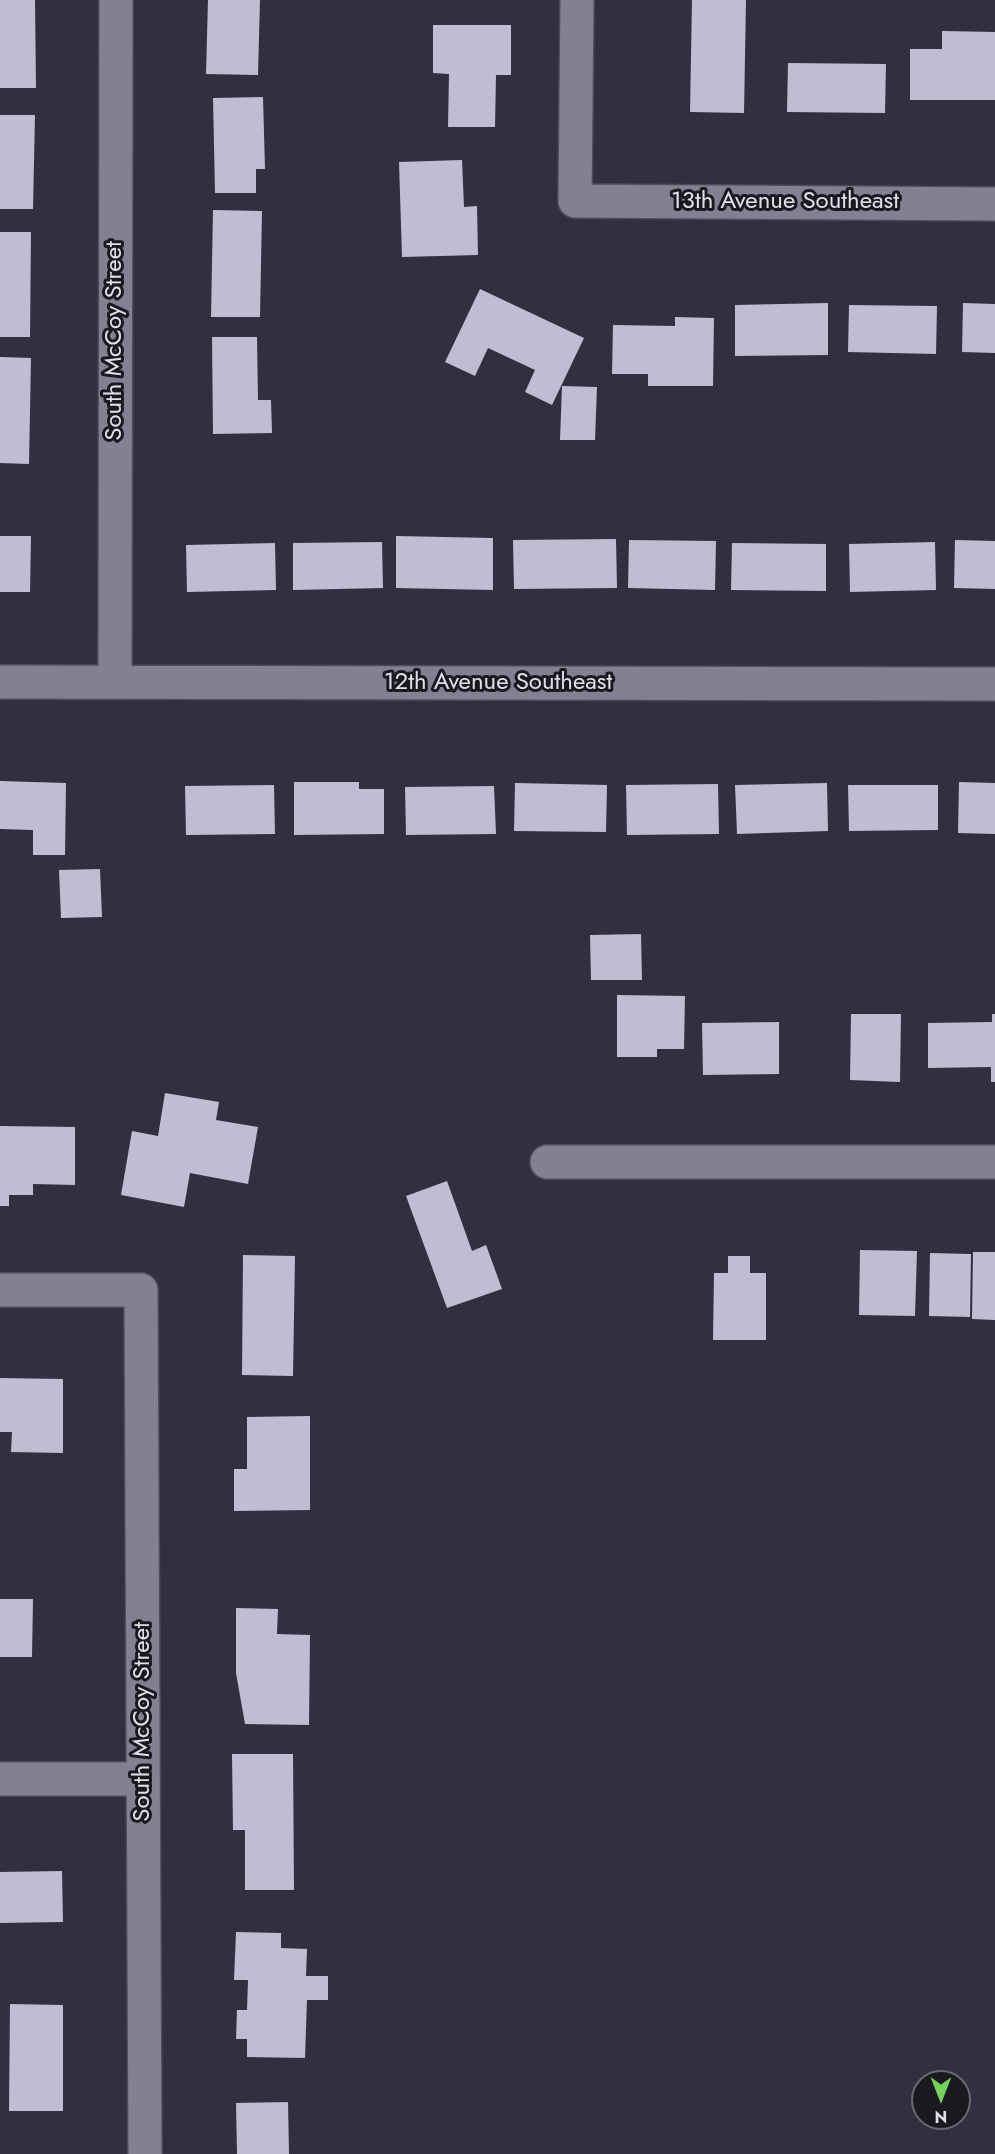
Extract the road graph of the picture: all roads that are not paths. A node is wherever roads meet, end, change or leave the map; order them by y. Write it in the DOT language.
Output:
graph roads {
  1 [pos="116,0"];
  2 [pos="577,0"];
  3 [pos="995,204"];
  4 [pos="0,682"];
  5 [pos="115,682"];
  6 [pos="995,684"];
  7 [pos="547,1162"];
  8 [pos="995,1162"];
  9 [pos="0,1290"];
  10 [pos="0,1779"];
  11 [pos="143,1779"];
  12 [pos="145,2154"];
  1 -- 5 [label="street, South McCoy Street"];
  2 -- 3 [label="street, 13th Avenue Southeast"];
  4 -- 5 [label="street, 12th Avenue Southeast"];
  5 -- 6 [label="street, 12th Avenue Southeast"];
  7 -- 8 [label="street"];
  9 -- 11 [label="street, South McCoy Street"];
  10 -- 11 [label="street"];
  11 -- 12 [label="street, South McCoy Street"];
}
